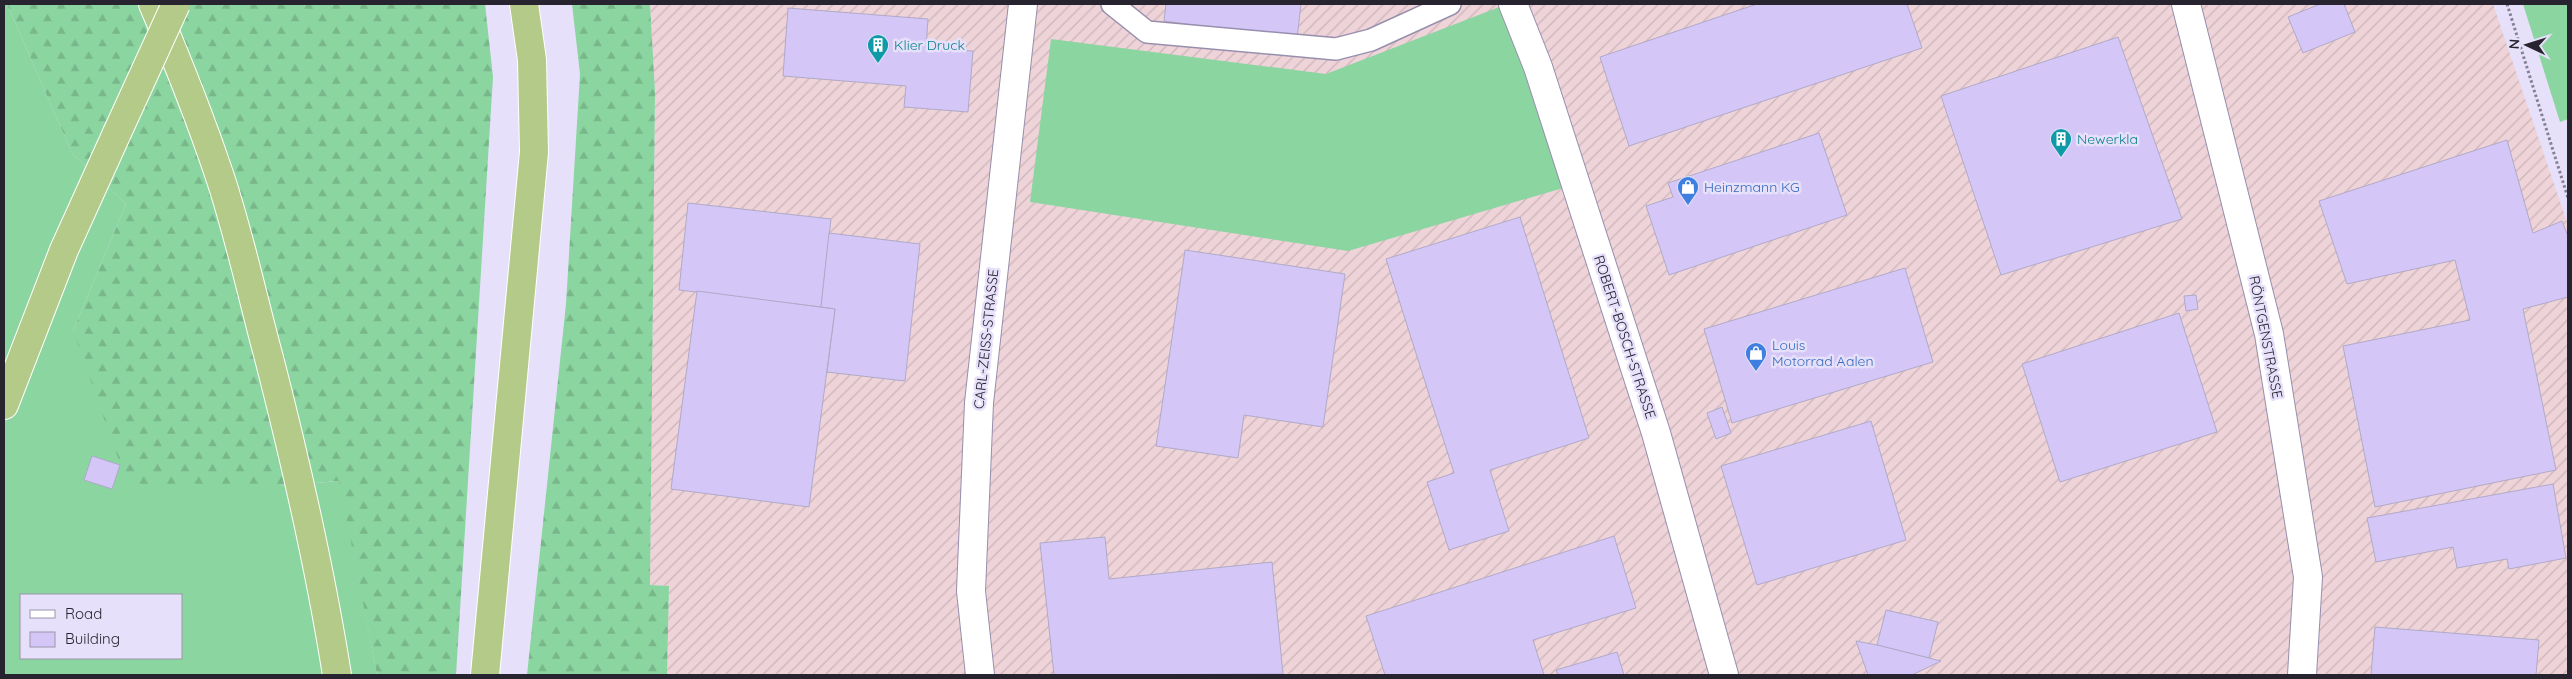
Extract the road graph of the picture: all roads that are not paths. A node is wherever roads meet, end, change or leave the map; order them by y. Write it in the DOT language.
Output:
graph roads {
  1 [pos="153,4"];
  2 [pos="176,4"];
  3 [pos="524,4"];
  4 [pos="1023,4"];
  5 [pos="1112,4"];
  6 [pos="1450,4"];
  7 [pos="1513,4"];
  8 [pos="2186,4"];
  9 [pos="64,250"];
  10 [pos="4,366"];
  11 [pos="4,405"];
  12 [pos="323,586"];
  13 [pos="330,675"];
  14 [pos="337,675"];
  15 [pos="485,675"];
  16 [pos="980,675"];
  17 [pos="1724,675"];
  18 [pos="2302,675"];
  1 -- 12 [label="highway"];
  2 -- 9 [label="highway, bridge"];
  3 -- 15 [label="highway"];
  4 -- 16 [label="street, CARL-ZEISS-STRASSE"];
  5 -- 6 [label="lane"];
  7 -- 17 [label="street, ROBERT-BOSCH-STRASSE"];
  8 -- 18 [label="street, RÖNTGENSTRASSE"];
  9 -- 10 [label="highway"];
  9 -- 11 [label="highway"];
  12 -- 13 [label="highway"];
  12 -- 14 [label="highway"];
}
